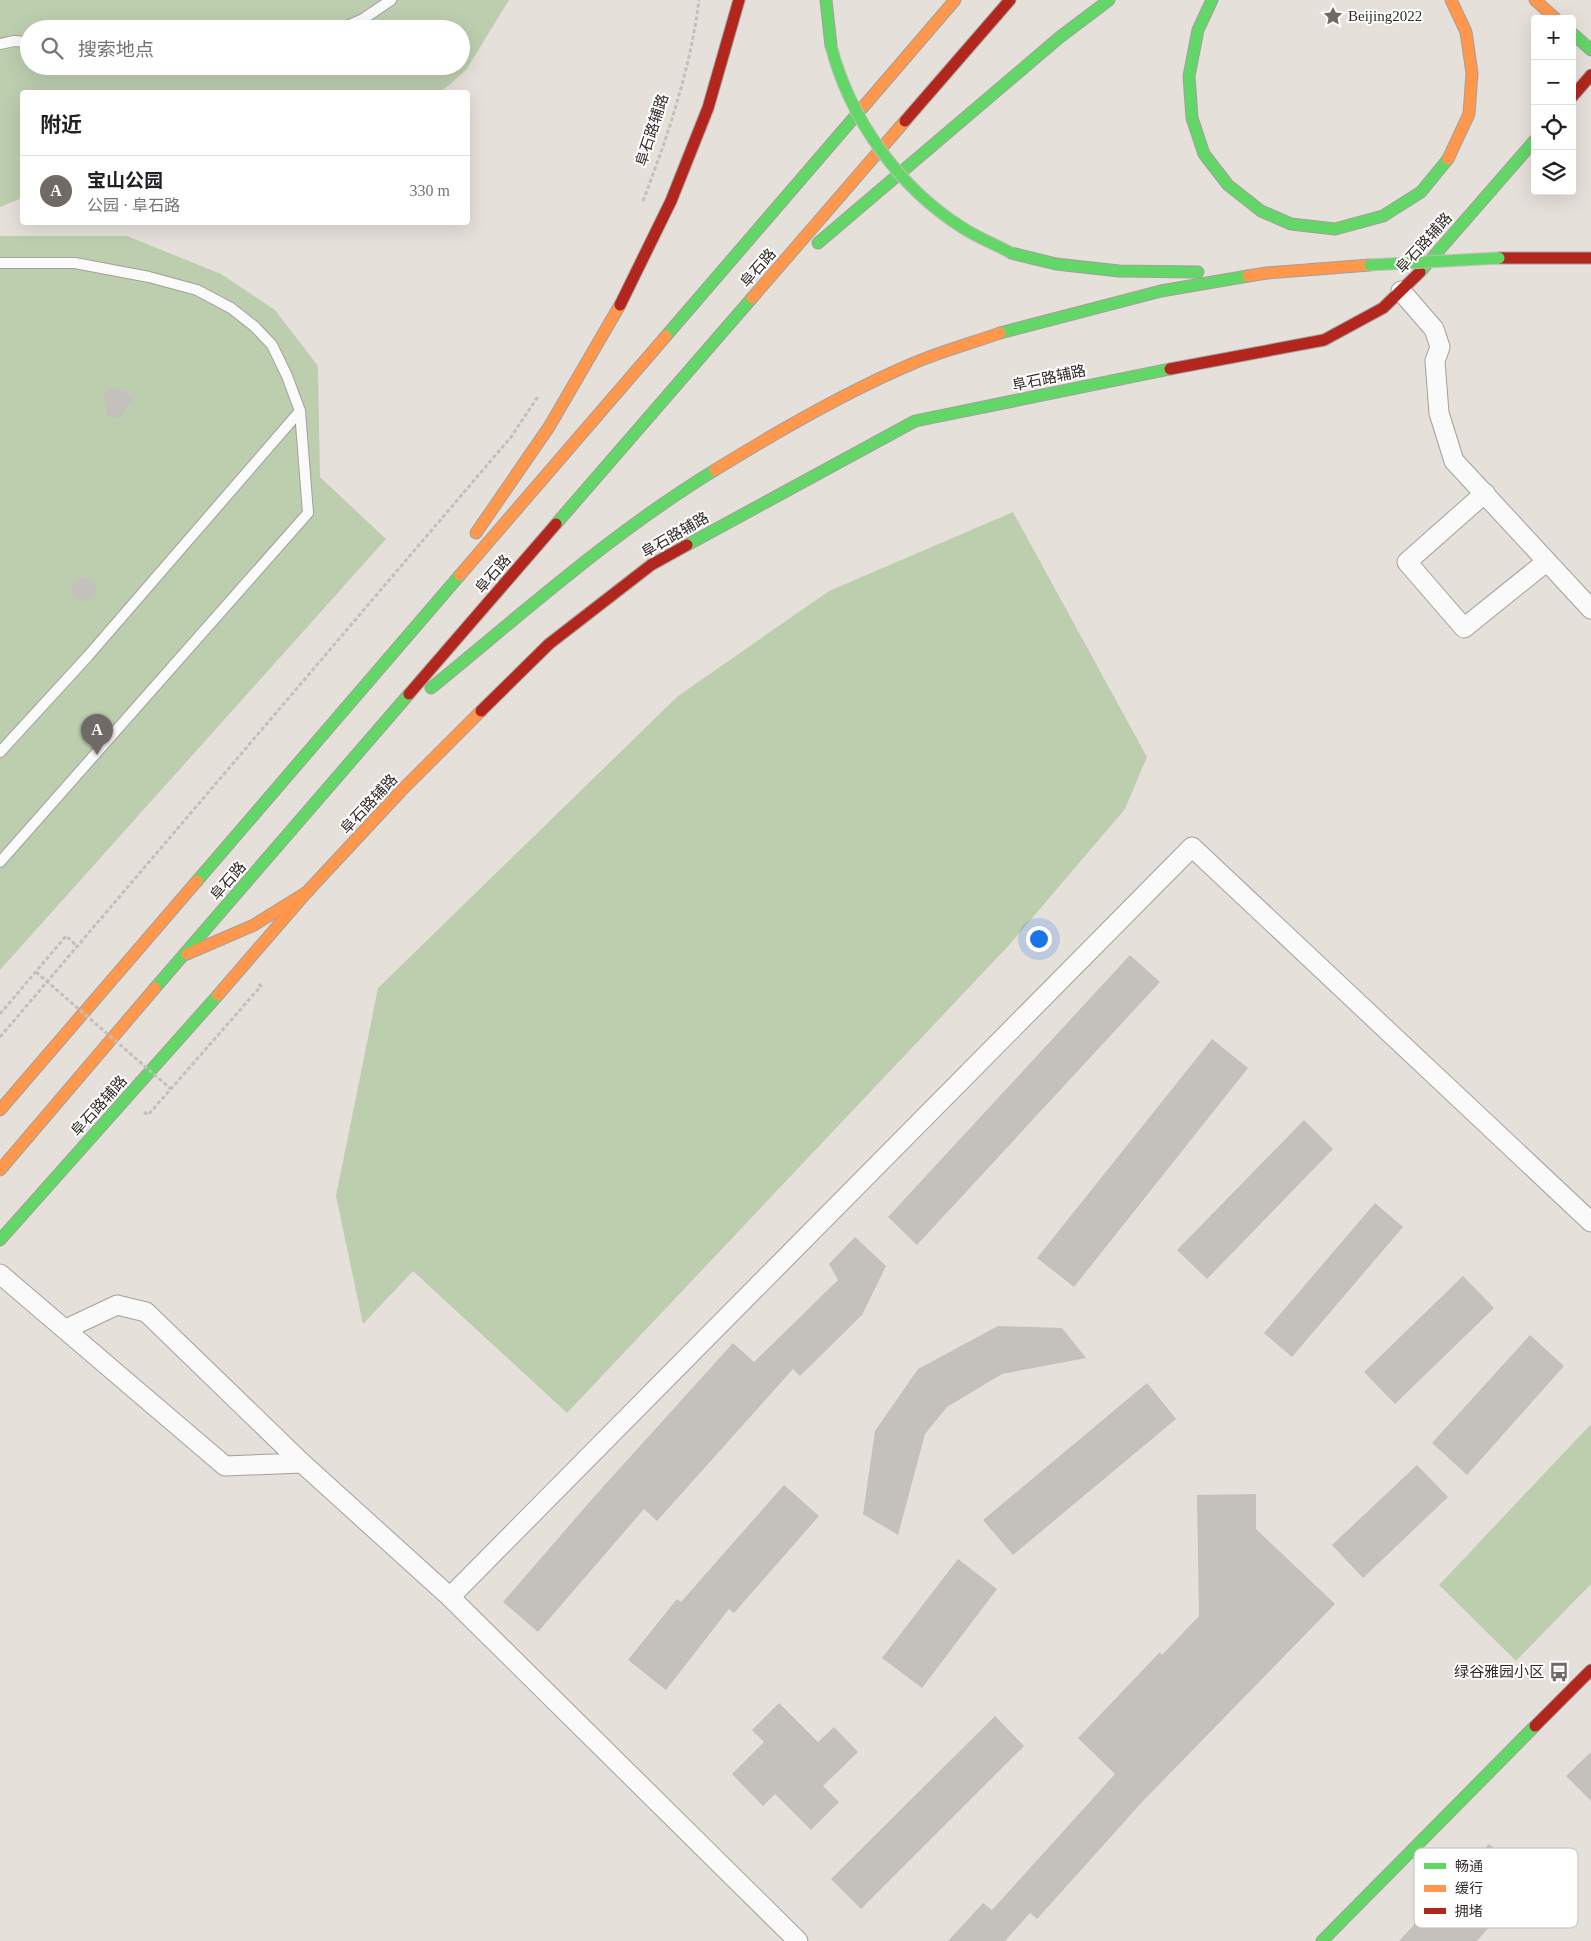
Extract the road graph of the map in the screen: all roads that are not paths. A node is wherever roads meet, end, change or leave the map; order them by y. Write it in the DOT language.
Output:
graph roads {
  1 [pos="391,0"];
  2 [pos="739,0"];
  3 [pos="826,0"];
  4 [pos="955,0"];
  5 [pos="1010,0"];
  6 [pos="1109,0"];
  7 [pos="1212,0"];
  8 [pos="1451,0"];
  9 [pos="1535,0"];
  10 [pos="1552,15"];
  11 [pos="361,20"];
  12 [pos="1576,36"];
  13 [pos="20,41"];
  14 [pos="0,44"];
  15 [pos="1591,50"];
  16 [pos="1591,75"];
  17 [pos="1576,92"];
  18 [pos="1531,145"];
  19 [pos="1591,258"];
  20 [pos="0,263"];
  21 [pos="1267,273"];
  22 [pos="1401,291"];
  23 [pos="753,297"];
  24 [pos="300,411"];
  25 [pos="1485,493"];
  26 [pos="470,541"];
  27 [pos="1546,562"];
  28 [pos="453,566"];
  29 [pos="1591,609"];
  30 [pos="397,648"];
  31 [pos="372,736"];
  32 [pos="0,752"];
  33 [pos="0,862"];
  34 [pos="308,892"];
  35 [pos="181,957"];
  36 [pos="0,1110"];
  37 [pos="0,1170"];
  38 [pos="1591,1222"];
  39 [pos="0,1240"];
  40 [pos="0,1274"];
  41 [pos="66,1329"];
  42 [pos="302,1463"];
  43 [pos="450,1597"];
  44 [pos="1591,1670"];
  45 [pos="1414,1848"];
  46 [pos="1414,1848"];
  47 [pos="798,1941"];
  48 [pos="1322,1941"];
  1 -- 11 [label="lane"];
  2 -- 26 [label="main road"];
  3 -- 21 [label="main road, bridge"];
  4 -- 30 [label="main road, 阜石路"];
  5 -- 23 [label="main road, 阜石路"];
  6 -- 23 [label="main road"];
  7 -- 8 [label="main road"];
  9 -- 10 [label="main road"];
  12 -- 15 [label="main road"];
  13 -- 14 [label="lane"];
  16 -- 17 [label="main road"];
  18 -- 22 [label="main road, 阜石路辅路"];
  19 -- 21 [label="main road, bridge"];
  20 -- 24 [label="lane"];
  21 -- 31 [label="main road"];
  22 -- 25 [label="street"];
  22 -- 34 [label="main road, 阜石路辅路"];
  23 -- 31 [label="main road, 阜石路"];
  24 -- 32 [label="lane"];
  24 -- 33 [label="lane"];
  25 -- 27 [label="street"];
  25 -- 27 [label="street"];
  27 -- 29 [label="street"];
  28 -- 30 [label="main road"];
  30 -- 36 [label="main road, 阜石路"];
  31 -- 35 [label="main road, 阜石路"];
  34 -- 35 [label="main road"];
  34 -- 39 [label="main road, 阜石路辅路"];
  35 -- 37 [label="main road, 阜石路"];
  38 -- 43 [label="street"];
  40 -- 41 [label="street"];
  41 -- 42 [label="street"];
  41 -- 42 [label="street"];
  42 -- 43 [label="street"];
  43 -- 47 [label="street"];
  44 -- 46 [label="main road"];
  45 -- 48 [label="main road"];
}
